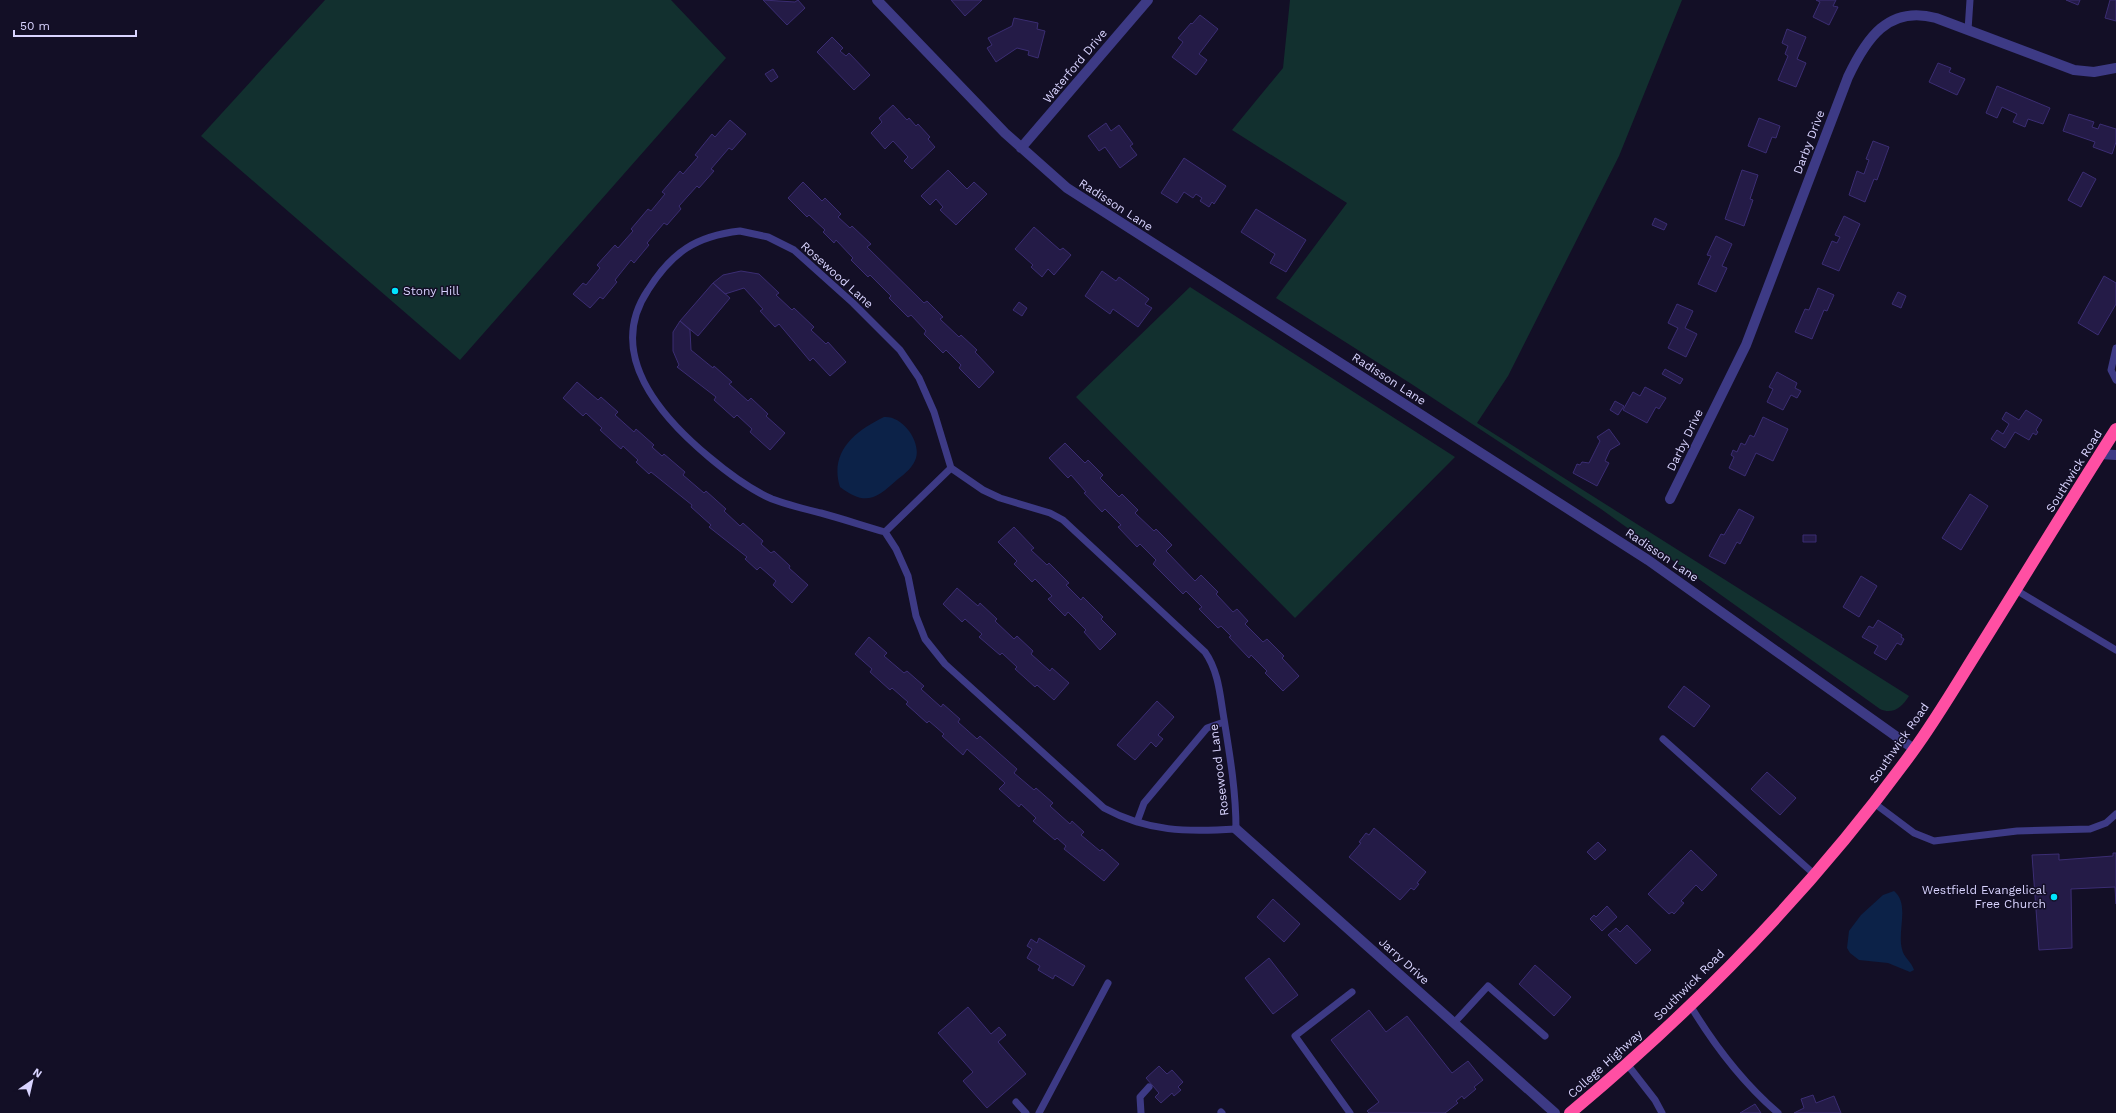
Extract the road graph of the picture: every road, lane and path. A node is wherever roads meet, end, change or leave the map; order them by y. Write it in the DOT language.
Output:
graph roads {
  1 [pos="877,0"];
  2 [pos="1148,0"];
  3 [pos="1970,0"];
  4 [pos="1968,30"];
  5 [pos="2116,68"];
  6 [pos="1022,148"];
  7 [pos="2116,348"];
  8 [pos="2116,380"];
  9 [pos="2116,429"];
  10 [pos="2100,454"];
  11 [pos="2116,456"];
  12 [pos="951,468"];
  13 [pos="1670,499"];
  14 [pos="885,532"];
  15 [pos="2016,590"];
  16 [pos="2116,650"];
  17 [pos="1224,722"];
  18 [pos="1663,739"];
  19 [pos="1914,748"];
  20 [pos="1874,803"];
  21 [pos="2116,814"];
  22 [pos="1137,822"];
  23 [pos="1236,829"];
  24 [pos="1814,874"];
  25 [pos="1108,983"];
  26 [pos="1352,992"];
  27 [pos="1690,1005"];
  28 [pos="1454,1023"];
  29 [pos="1658,1035"];
  30 [pos="1546,1036"];
  31 [pos="1627,1064"];
  32 [pos="1149,1087"];
  33 [pos="1016,1102"];
  34 [pos="1026,1113"];
  35 [pos="1039,1113"];
  36 [pos="1140,1113"];
  37 [pos="1350,1113"];
  38 [pos="1555,1113"];
  39 [pos="1570,1113"];
  40 [pos="1662,1113"];
  41 [pos="1778,1113"];
  1 -- 6 [label="street, Radisson Lane"];
  2 -- 6 [label="street, Waterford Drive"];
  3 -- 4 [label="lane"];
  4 -- 5 [label="street, Darby Drive"];
  4 -- 13 [label="street, Darby Drive"];
  6 -- 19 [label="street, Radisson Lane"];
  7 -- 8 [label="lane"];
  9 -- 10 [label="highway, Southwick Road"];
  10 -- 11 [label="street"];
  10 -- 15 [label="highway, Southwick Road"];
  12 -- 14 [label="lane"];
  12 -- 14 [label="lane, Rosewood Lane"];
  12 -- 17 [label="lane, Rosewood Lane"];
  14 -- 22 [label="lane, Rosewood Lane"];
  15 -- 16 [label="lane"];
  15 -- 19 [label="highway, Southwick Road"];
  17 -- 22 [label="lane"];
  17 -- 23 [label="lane, Rosewood Lane"];
  18 -- 24 [label="lane"];
  19 -- 20 [label="highway, Southwick Road"];
  20 -- 21 [label="lane"];
  20 -- 24 [label="highway, Southwick Road"];
  22 -- 23 [label="lane, Rosewood Lane"];
  23 -- 28 [label="street, Jarry Drive"];
  24 -- 27 [label="highway, Southwick Road"];
  25 -- 35 [label="lane"];
  26 -- 37 [label="lane"];
  27 -- 29 [label="highway, Southwick Road"];
  27 -- 41 [label="lane"];
  28 -- 30 [label="lane"];
  28 -- 38 [label="street, Jarry Drive"];
  29 -- 31 [label="highway, College Highway"];
  31 -- 39 [label="highway, College Highway"];
  31 -- 40 [label="lane"];
  32 -- 36 [label="lane"];
  33 -- 34 [label="lane"];
}
